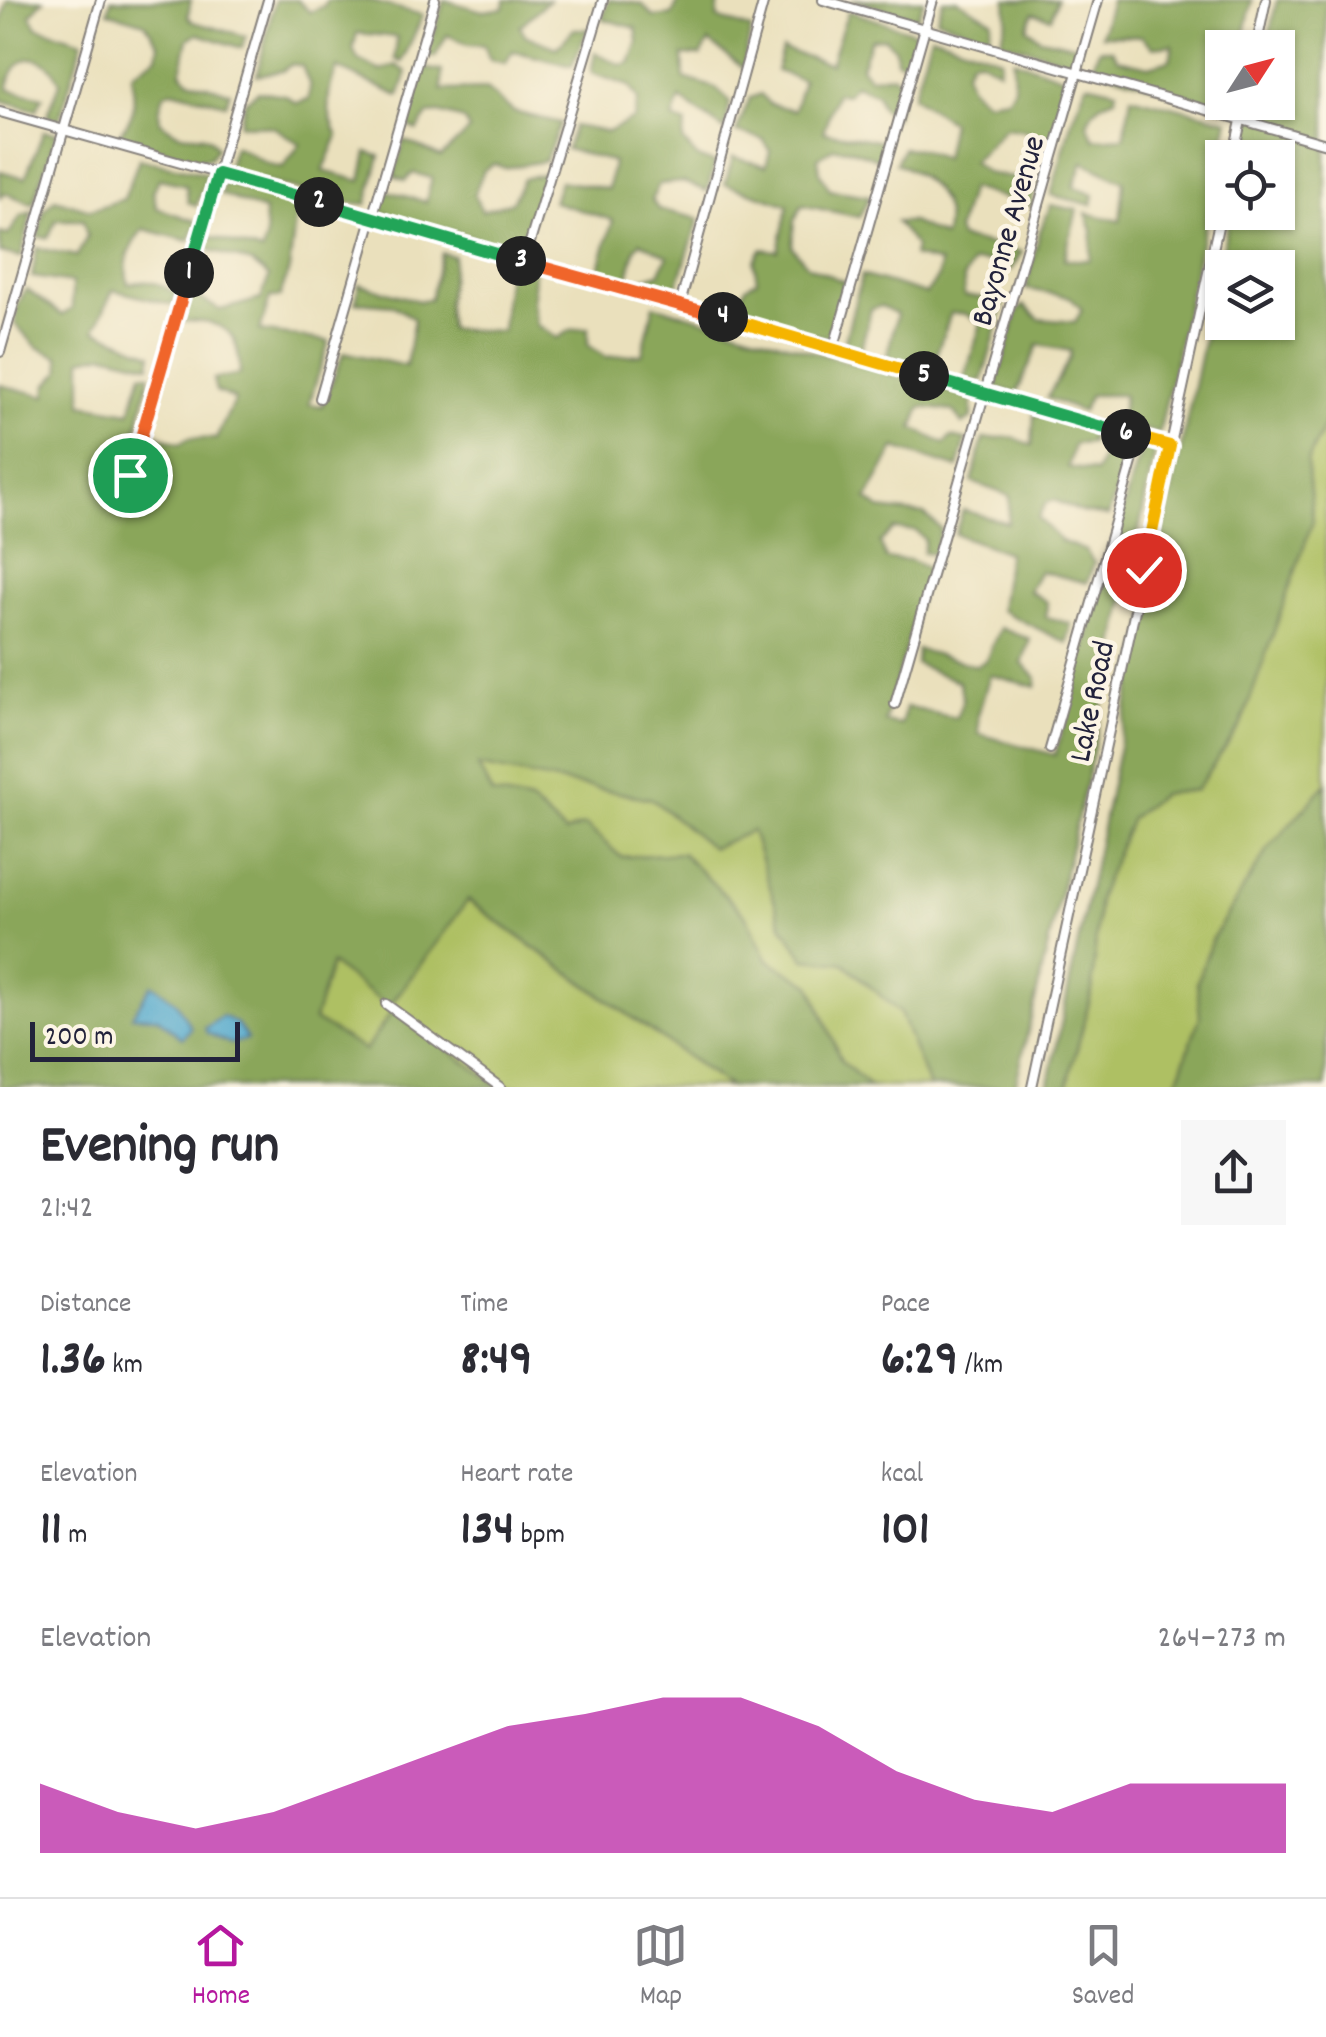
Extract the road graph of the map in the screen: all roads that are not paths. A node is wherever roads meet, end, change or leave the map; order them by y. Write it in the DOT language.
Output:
graph roads {
  1 [pos="101,0"];
  2 [pos="268,0"];
  3 [pos="436,0"];
  4 [pos="602,0"];
  5 [pos="764,0"];
  6 [pos="822,0"];
  7 [pos="933,0"];
  8 [pos="1098,0"];
  9 [pos="1266,0"];
  10 [pos="925,28"];
  11 [pos="1260,30"];
  12 [pos="1076,74"];
  13 [pos="1205,109"];
  14 [pos="0,112"];
  15 [pos="1245,120"];
  16 [pos="64,129"];
  17 [pos="1326,144"];
  18 [pos="218,174"];
  19 [pos="372,216"];
  20 [pos="1217,230"];
  21 [pos="524,262"];
  22 [pos="680,304"];
  23 [pos="832,350"];
  24 [pos="0,352"];
  25 [pos="985,394"];
  26 [pos="320,398"];
  27 [pos="1139,438"];
  28 [pos="1170,446"];
  29 [pos="130,475"];
  30 [pos="896,704"];
  31 [pos="1050,749"];
  32 [pos="386,1004"];
  33 [pos="500,1087"];
  34 [pos="1032,1087"];
  1 -- 16 [label="street"];
  2 -- 18 [label="street"];
  3 -- 19 [label="street"];
  4 -- 21 [label="street"];
  5 -- 22 [label="street"];
  6 -- 10 [label="street"];
  7 -- 10 [label="street"];
  8 -- 12 [label="street, Bayonne Avenue"];
  9 -- 11 [label="street"];
  10 -- 12 [label="street"];
  10 -- 23 [label="street"];
  12 -- 13 [label="street"];
  12 -- 25 [label="street, Bayonne Avenue"];
  14 -- 16 [label="street"];
  15 -- 17 [label="street"];
  16 -- 18 [label="street"];
  16 -- 24 [label="street"];
  18 -- 19 [label="street"];
  18 -- 29 [label="street"];
  19 -- 21 [label="street"];
  19 -- 26 [label="street"];
  20 -- 28 [label="street, Lake Road"];
  21 -- 22 [label="street"];
  22 -- 23 [label="street"];
  23 -- 25 [label="street"];
  25 -- 27 [label="street"];
  25 -- 30 [label="street, Bayonne Avenue"];
  27 -- 28 [label="street"];
  27 -- 31 [label="street"];
  28 -- 34 [label="street, Lake Road"];
  32 -- 33 [label="street"];
}
